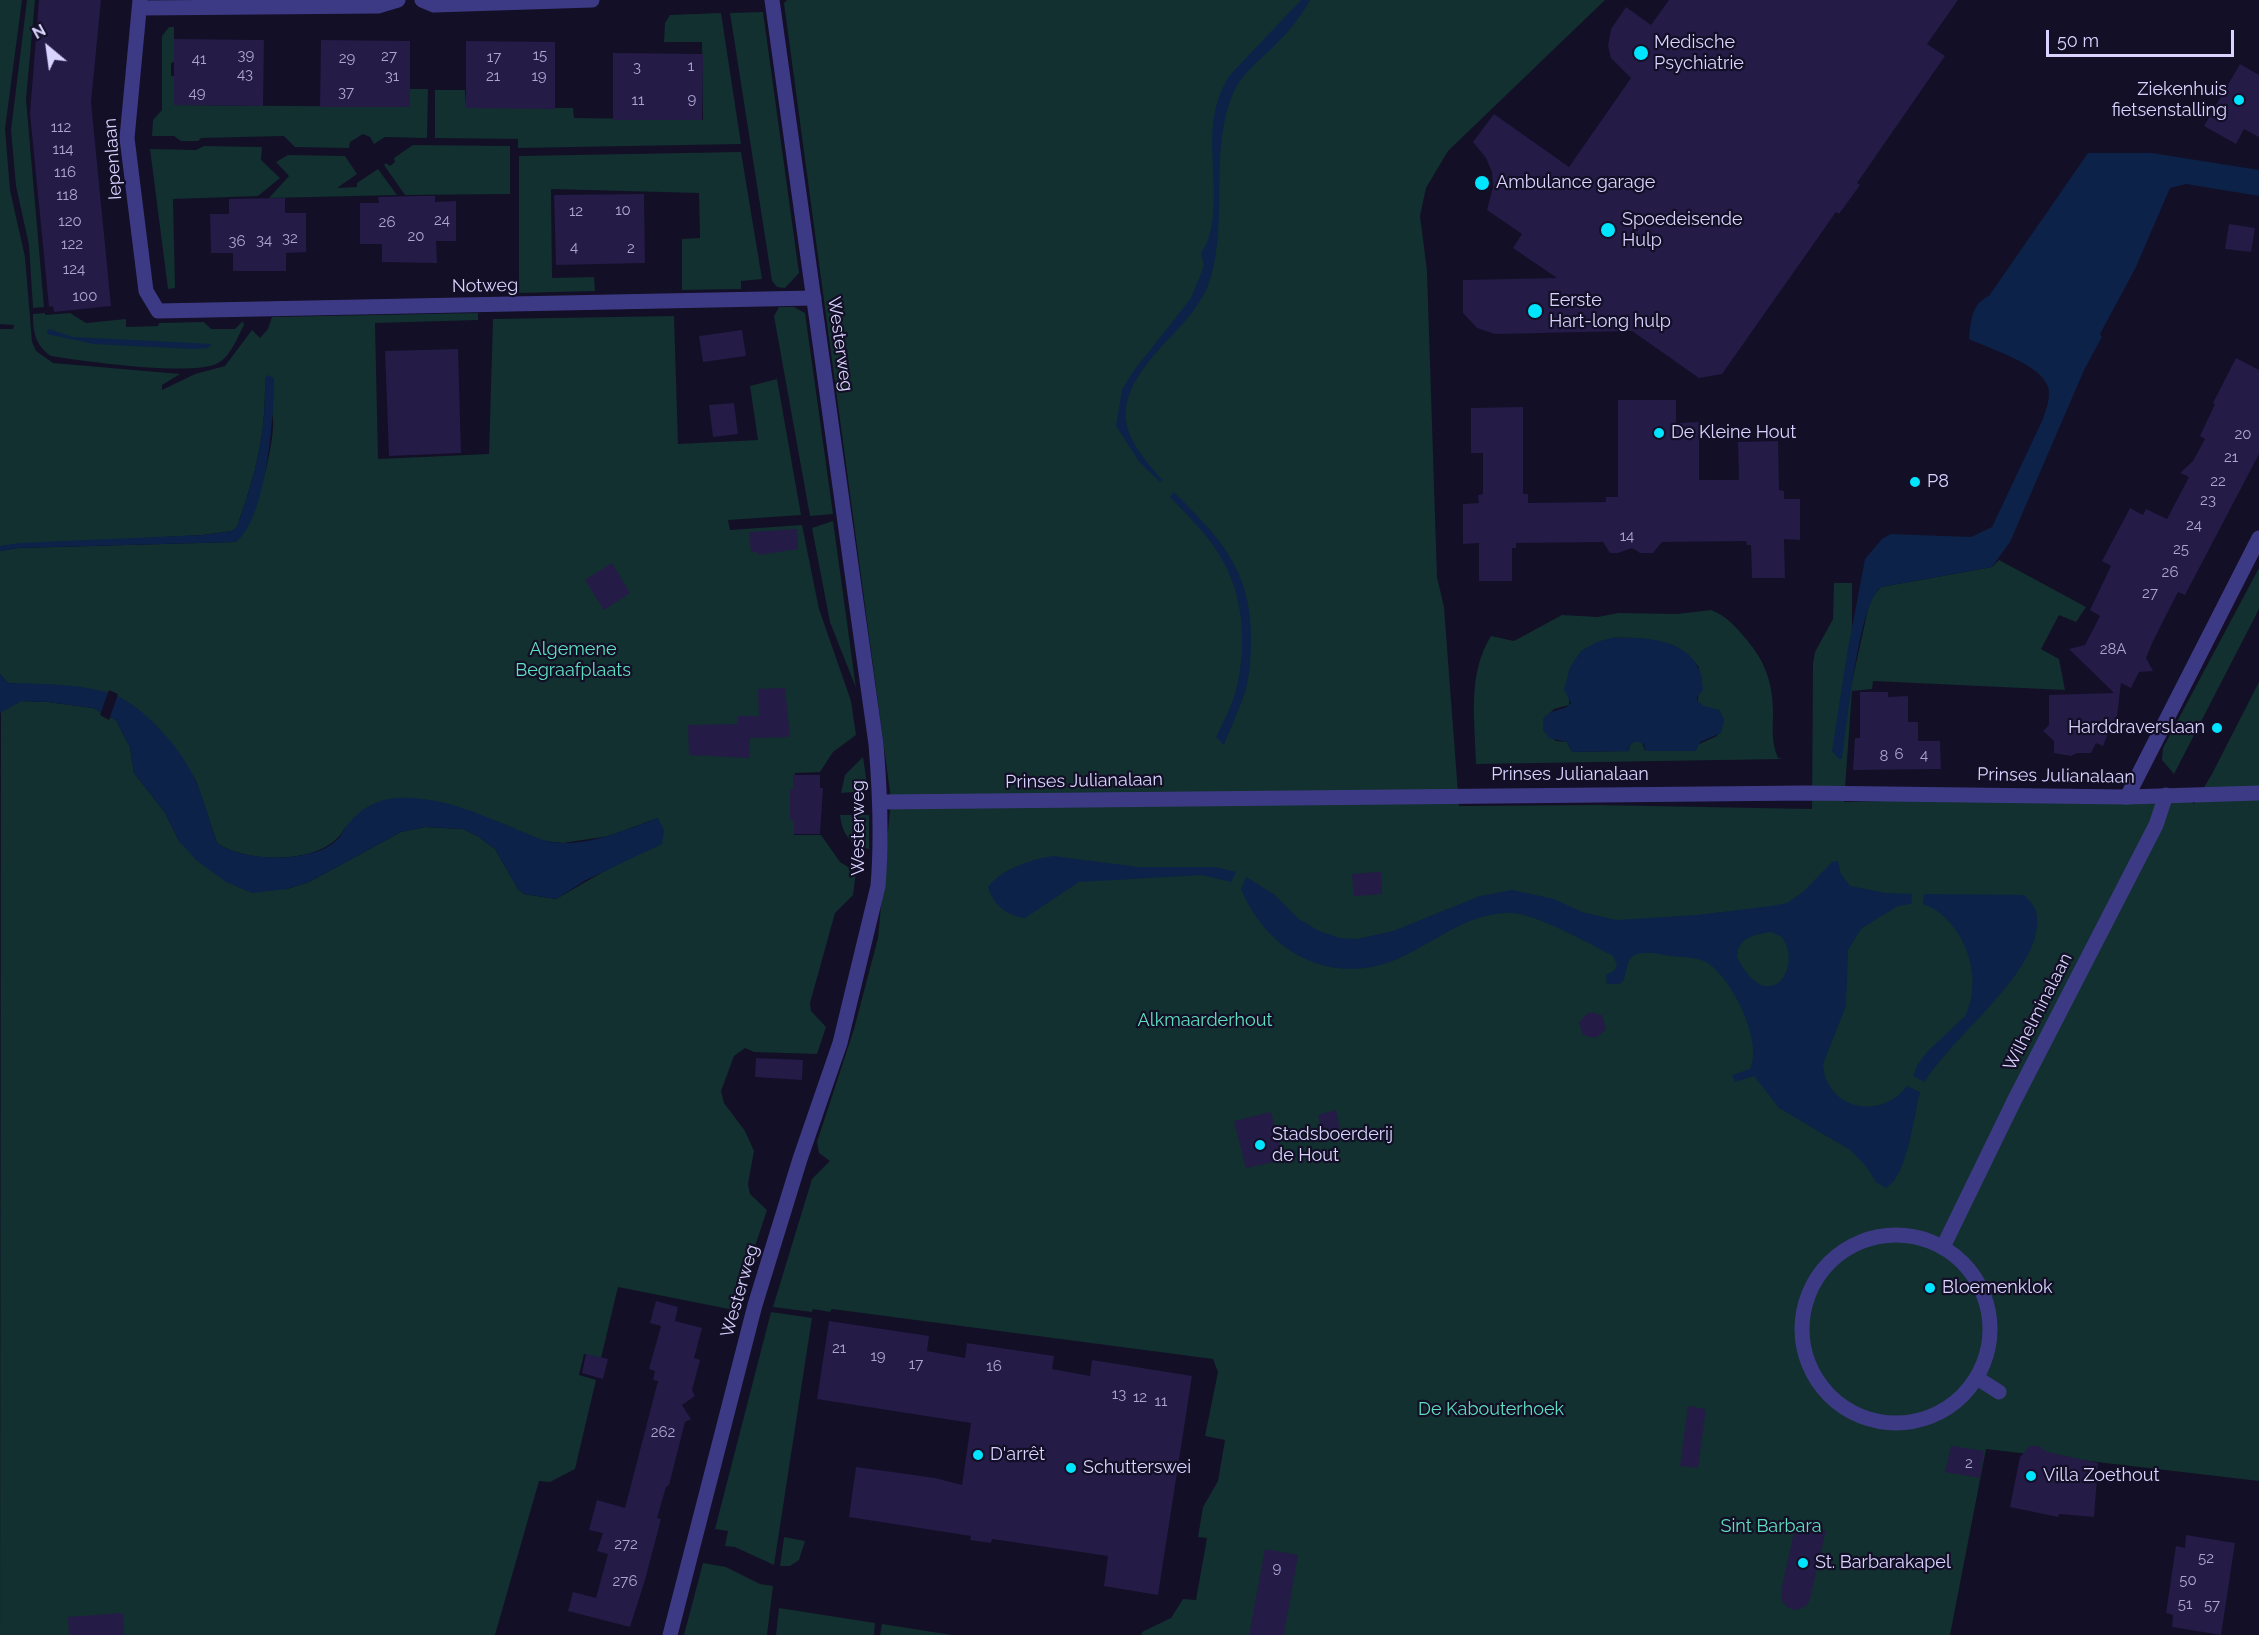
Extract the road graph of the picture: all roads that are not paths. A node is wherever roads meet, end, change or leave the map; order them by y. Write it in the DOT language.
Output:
graph roads {
  1 [pos="398,0"];
  2 [pos="422,0"];
  3 [pos="592,0"];
  4 [pos="772,0"];
  5 [pos="140,4"];
  6 [pos="814,298"];
  7 [pos="158,311"];
  8 [pos="2259,538"];
  9 [pos="2259,793"];
  10 [pos="2166,795"];
  11 [pos="2127,797"];
  12 [pos="881,802"];
  13 [pos="1943,1247"];
  14 [pos="1977,1378"];
  15 [pos="1999,1392"];
  16 [pos="670,1635"];
  1 -- 5 [label="street"];
  2 -- 3 [label="street"];
  4 -- 6 [label="street, Westerweg"];
  5 -- 7 [label="street, Iepenlaan"];
  6 -- 7 [label="street, Notweg"];
  6 -- 12 [label="street, Westerweg"];
  8 -- 11 [label="street"];
  9 -- 10 [label="street, Prinses Julianalaan"];
  10 -- 11 [label="street, Prinses Julianalaan"];
  10 -- 13 [label="street, Wilhelminalaan"];
  11 -- 12 [label="street, Prinses Julianalaan"];
  12 -- 16 [label="street, Westerweg"];
  13 -- 14 [label="street"];
  13 -- 14 [label="street"];
  14 -- 15 [label="street"];
}
